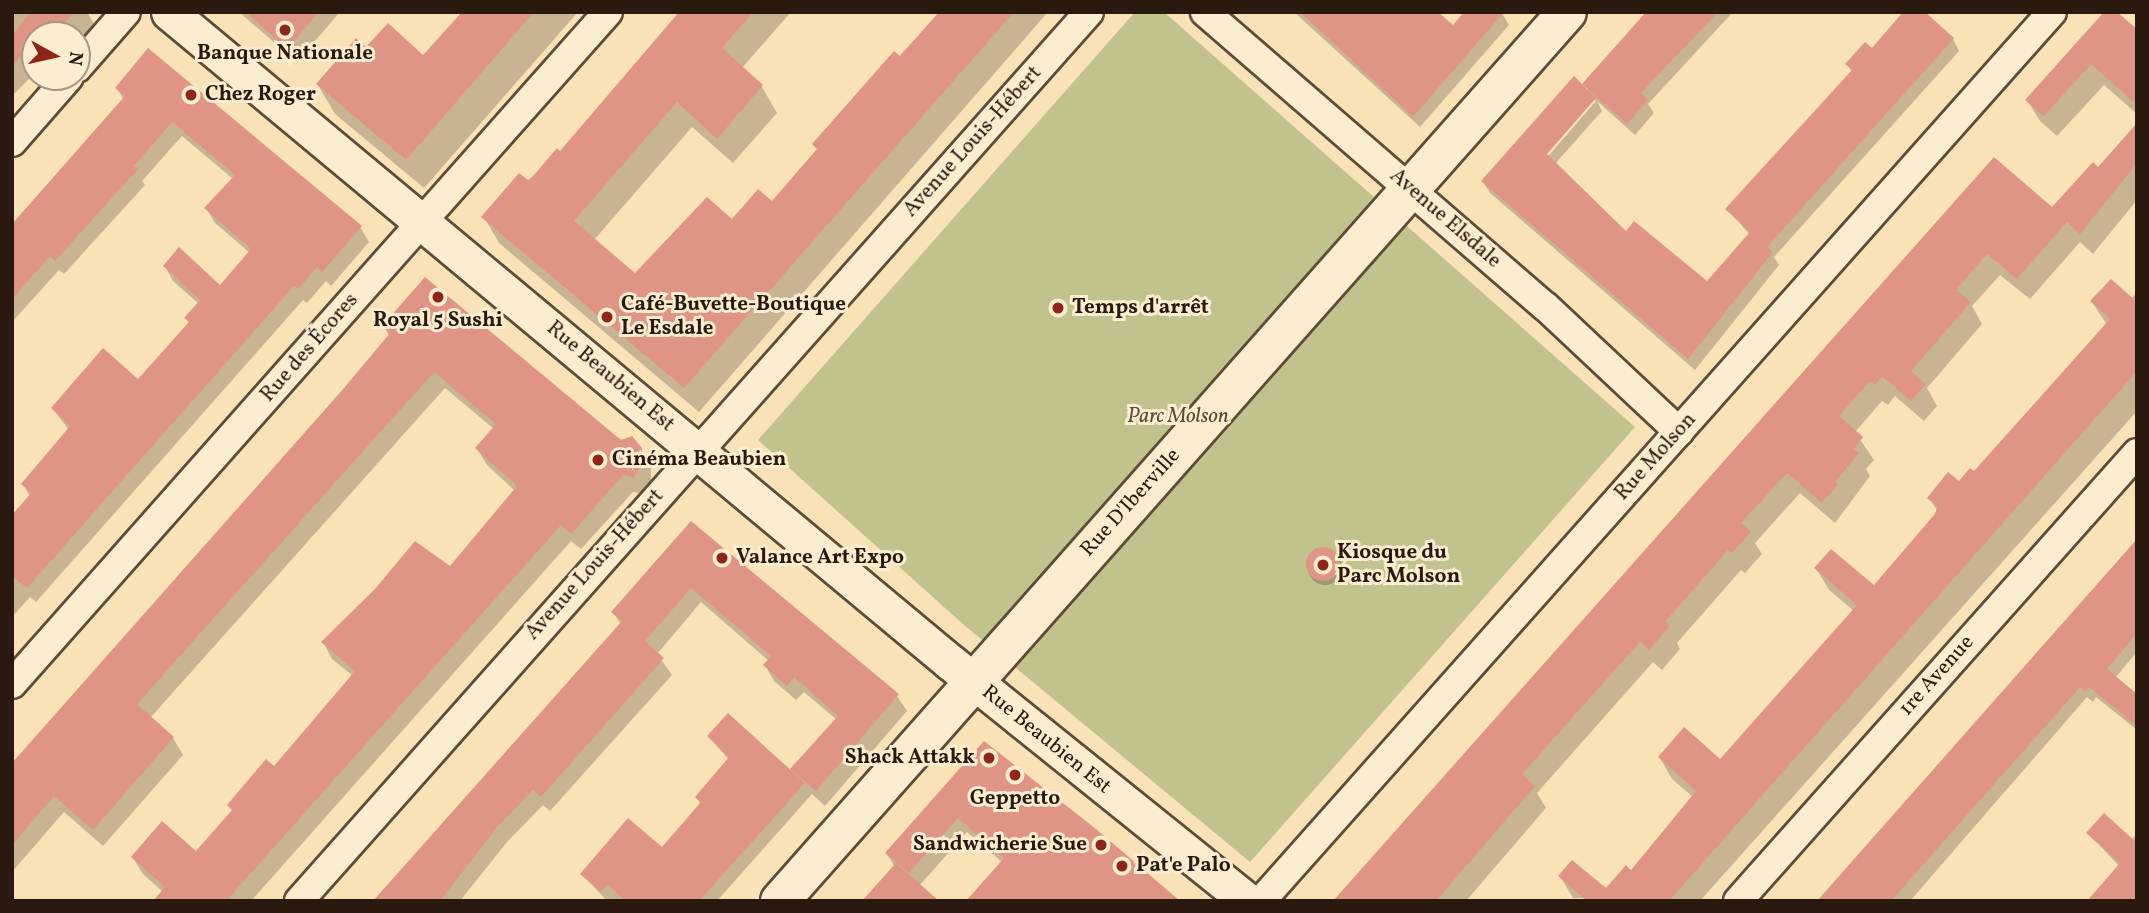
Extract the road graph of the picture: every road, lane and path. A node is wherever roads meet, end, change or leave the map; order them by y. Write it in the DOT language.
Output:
graph roads {
  1 [pos="126,12"];
  2 [pos="169,12"];
  3 [pos="608,12"];
  4 [pos="1089,12"];
  5 [pos="1205,12"];
  6 [pos="1567,12"];
  7 [pos="2052,12"];
  8 [pos="91,52"];
  9 [pos="57,91"];
  10 [pos="12,142"];
  11 [pos="1409,189"];
  12 [pos="423,220"];
  13 [pos="1679,432"];
  14 [pos="698,452"];
  15 [pos="2137,453"];
  16 [pos="974,681"];
  17 [pos="12,684"];
  18 [pos="299,901"];
  19 [pos="780,901"];
  20 [pos="1247,901"];
  21 [pos="1261,901"];
  22 [pos="1738,901"];
  1 -- 8 [label="street"];
  2 -- 12 [label="street, Rue Beaubien Est"];
  3 -- 12 [label="street, Rue des Écores"];
  4 -- 14 [label="street, Avenue Louis-Hébert"];
  5 -- 11 [label="street, Avenue Elsdale"];
  6 -- 11 [label="main road, Rue D'Iberville"];
  7 -- 13 [label="street, Rue Molson"];
  9 -- 10 [label="street"];
  11 -- 13 [label="street, Avenue Elsdale"];
  11 -- 16 [label="main road, Rue D'Iberville"];
  12 -- 14 [label="street, Rue Beaubien Est"];
  12 -- 17 [label="street, Rue des Écores"];
  13 -- 21 [label="street, Rue Molson"];
  14 -- 16 [label="street, Rue Beaubien Est"];
  14 -- 18 [label="street, Avenue Louis-Hébert"];
  15 -- 22 [label="street, 1re Avenue"];
  16 -- 19 [label="main road, Rue D'Iberville"];
  16 -- 20 [label="street, Rue Beaubien Est"];
}
